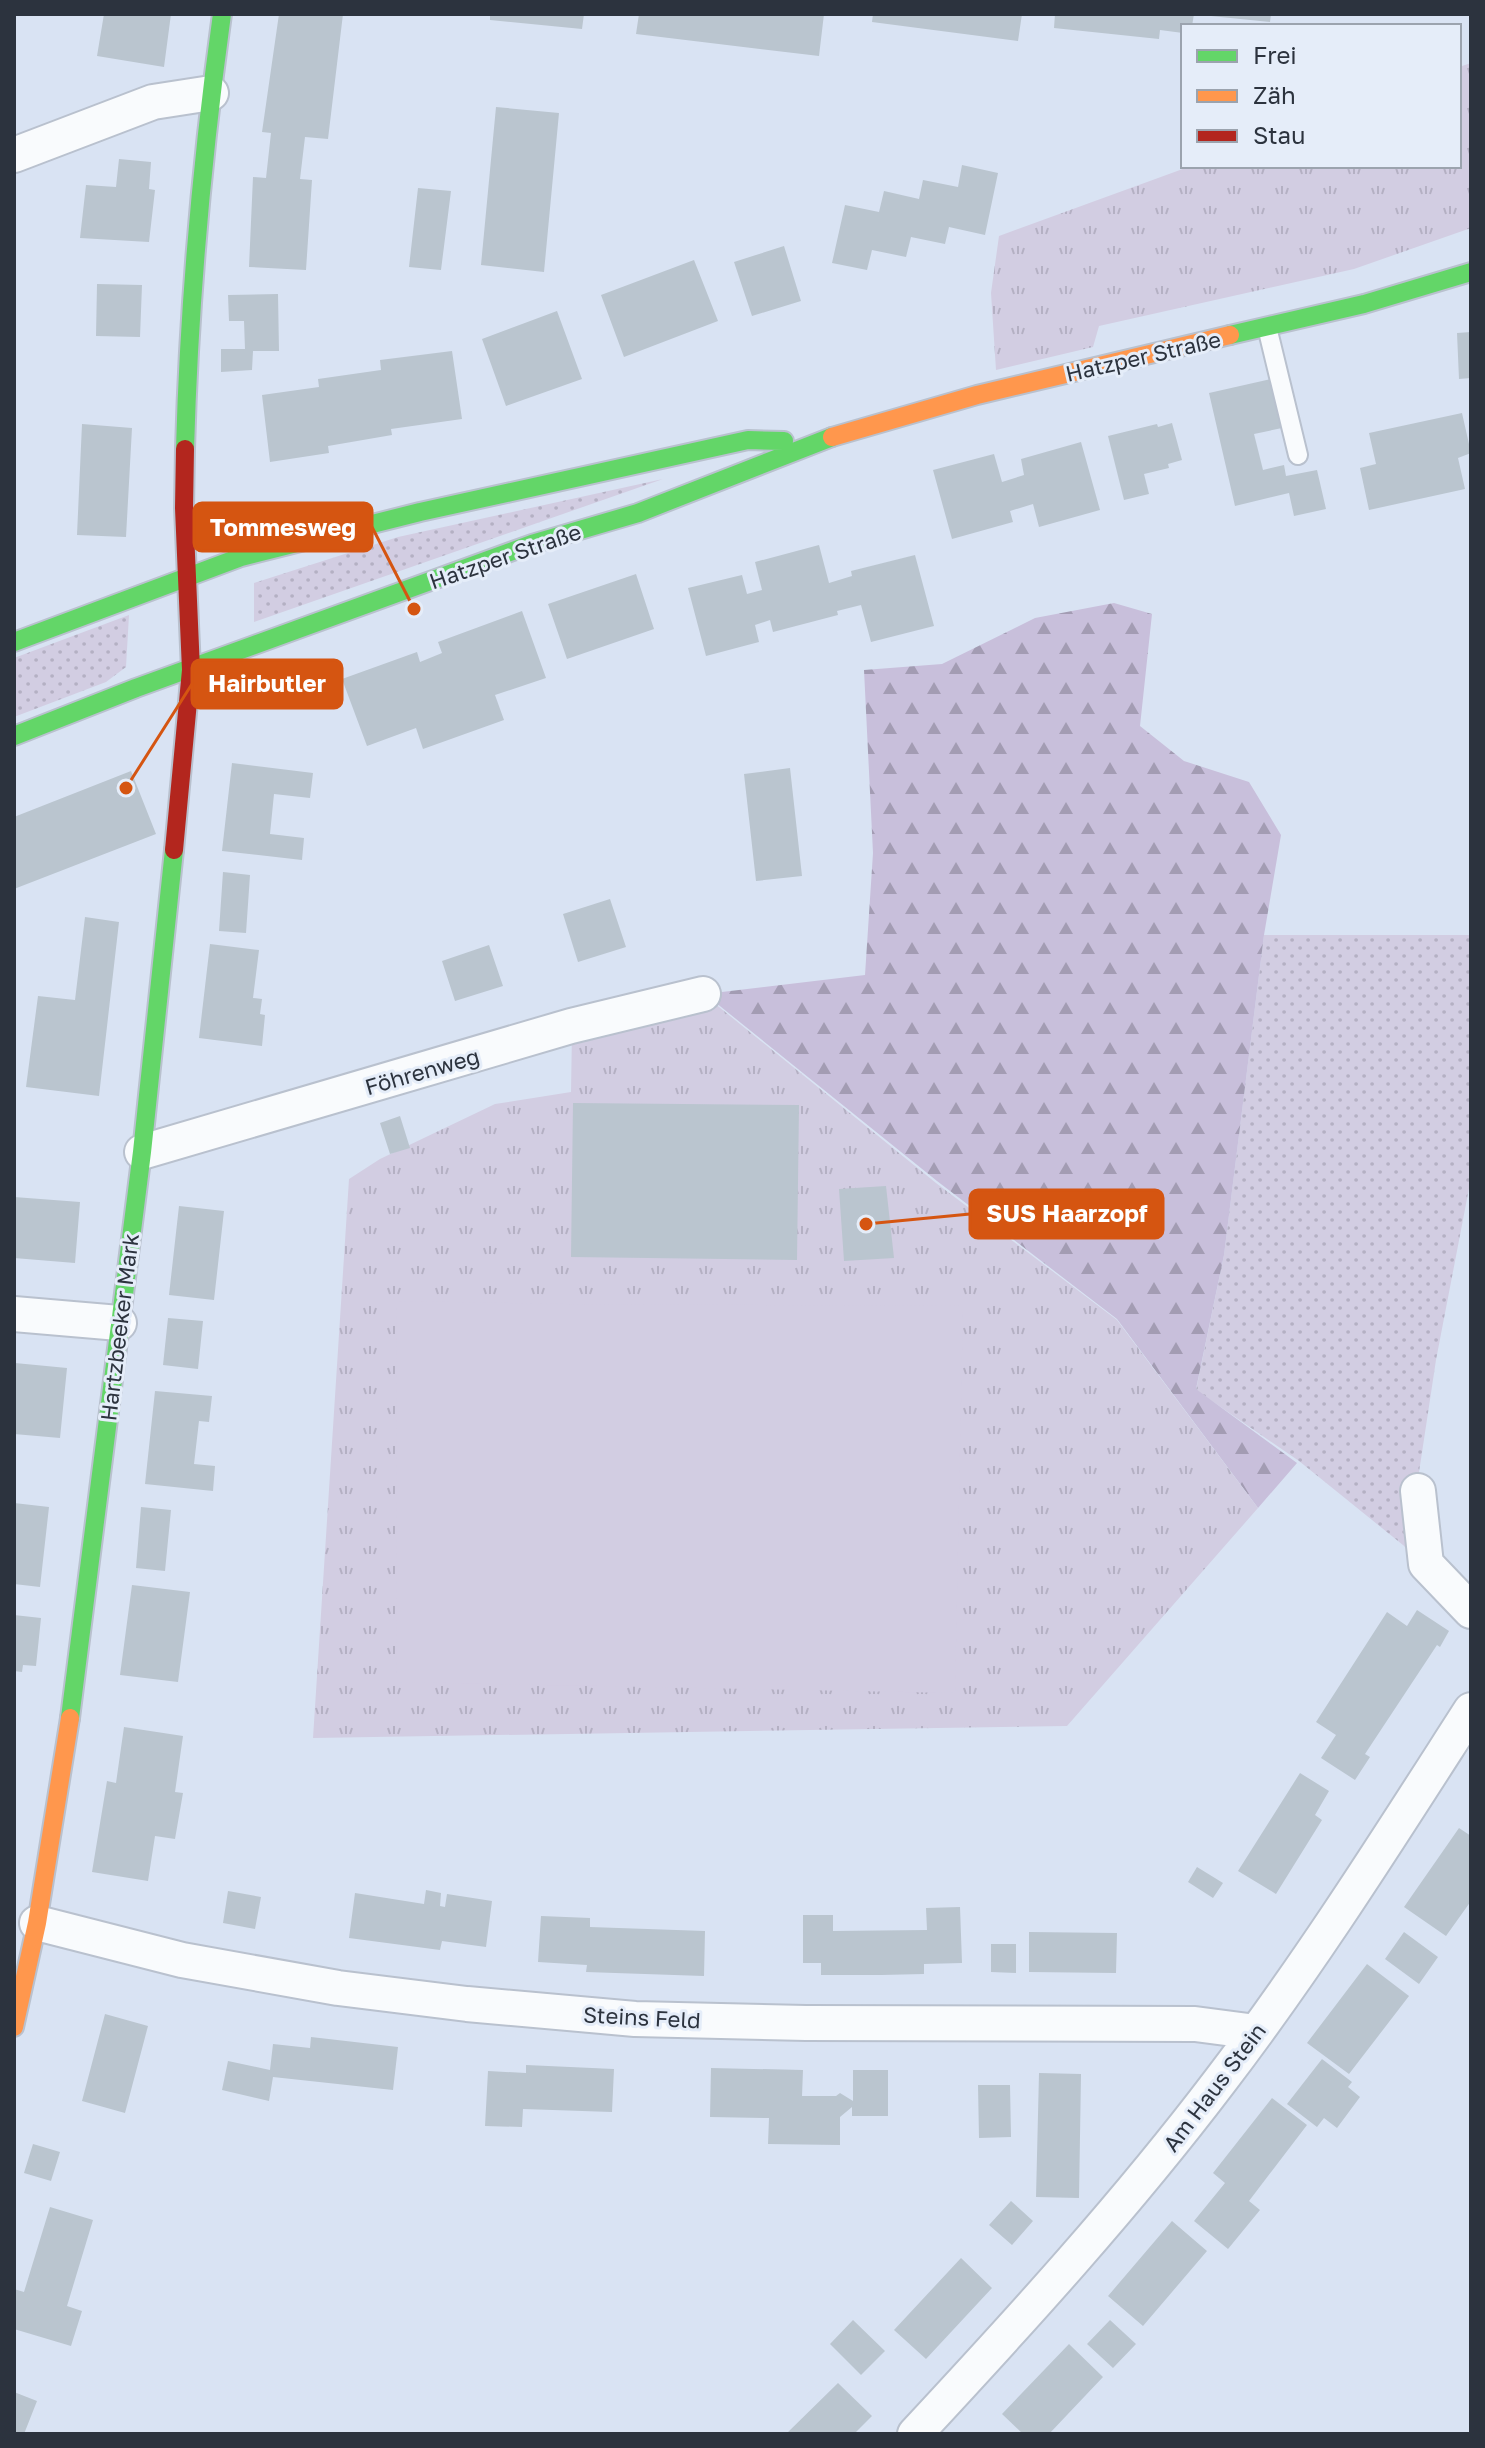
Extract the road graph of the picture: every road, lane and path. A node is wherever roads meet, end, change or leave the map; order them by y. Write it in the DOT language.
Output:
graph roads {
  1 [pos="222,14"];
  2 [pos="211,93"];
  3 [pos="14,155"];
  4 [pos="1471,272"];
  5 [pos="1267,327"];
  6 [pos="815,442"];
  7 [pos="1298,455"];
  8 [pos="188,579"];
  9 [pos="14,642"];
  10 [pos="191,670"];
  11 [pos="14,736"];
  12 [pos="703,994"];
  13 [pos="142,1152"];
  14 [pos="14,1314"];
  15 [pos="119,1323"];
  16 [pos="1418,1491"];
  17 [pos="1471,1611"];
  18 [pos="1471,1710"];
  19 [pos="37,1923"];
  20 [pos="14,2027"];
  21 [pos="1256,2032"];
  22 [pos="915,2434"];
  1 -- 2 [label="main road, Hartzbeeker Mark"];
  2 -- 3 [label="street"];
  2 -- 8 [label="main road, Hartzbeeker Mark"];
  4 -- 5 [label="main road, Hatzper Straße"];
  5 -- 6 [label="main road, Hatzper Straße"];
  5 -- 7 [label="lane"];
  6 -- 8 [label="main road, Hatzper Straße"];
  6 -- 10 [label="main road, Hatzper Straße"];
  8 -- 9 [label="main road, Hatzper Straße"];
  8 -- 10 [label="main road, Hartzbeeker Mark"];
  10 -- 11 [label="main road, Hatzper Straße"];
  10 -- 13 [label="main road, Hartzbeeker Mark"];
  12 -- 13 [label="street, Föhrenweg"];
  13 -- 15 [label="main road, Hartzbeeker Mark"];
  14 -- 15 [label="street"];
  15 -- 19 [label="main road, Hartzbeeker Mark"];
  16 -- 17 [label="street"];
  18 -- 21 [label="street, Am Haus Stein"];
  19 -- 20 [label="main road, Hartzbeeker Mark"];
  19 -- 21 [label="street, Steins Feld"];
  21 -- 22 [label="street, Am Haus Stein"];
}
